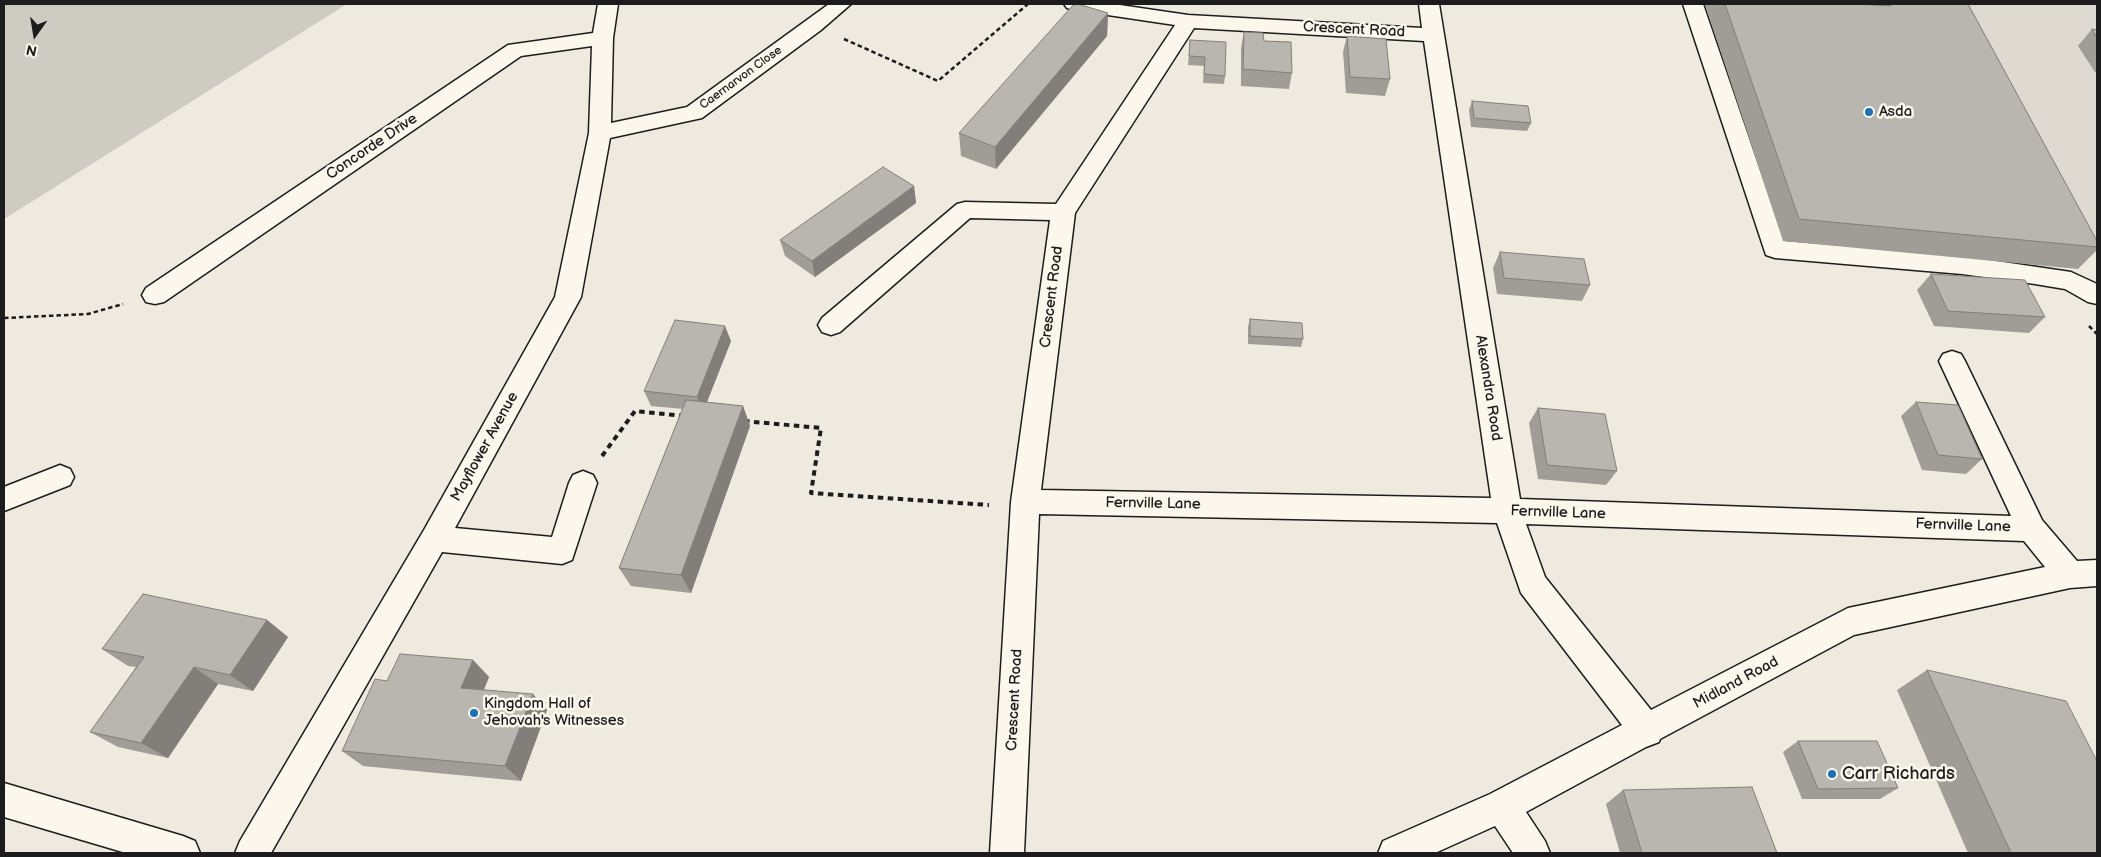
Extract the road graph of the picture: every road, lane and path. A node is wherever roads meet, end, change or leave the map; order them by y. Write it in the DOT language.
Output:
graph roads {
  1 [pos="608,4"];
  2 [pos="841,4"];
  3 [pos="1028,4"];
  4 [pos="1074,4"];
  5 [pos="1429,4"];
  6 [pos="1694,4"];
  7 [pos="1188,21"];
  8 [pos="814,26"];
  9 [pos="1433,35"];
  10 [pos="603,38"];
  11 [pos="600,133"];
  12 [pos="1063,212"];
  13 [pos="155,294"];
  14 [pos="2097,295"];
  15 [pos="4,318"];
  16 [pos="831,325"];
  17 [pos="1952,361"];
  18 [pos="684,416"];
  19 [pos="743,421"];
  20 [pos="60,476"];
  21 [pos="583,483"];
  22 [pos="4,499"];
  23 [pos="1025,502"];
  24 [pos="1507,511"];
  25 [pos="2032,529"];
  26 [pos="434,539"];
  27 [pos="2083,574"];
  28 [pos="1647,730"];
  29 [pos="4,800"];
  30 [pos="1502,806"];
  31 [pos="184,853"];
  32 [pos="252,853"];
  33 [pos="1007,853"];
  34 [pos="1394,853"];
  35 [pos="1533,853"];
  1 -- 10 [label="street, Mayflower Avenue"];
  2 -- 8 [label="street, Caernarvon Close"];
  3 -- 8 [label="path"];
  4 -- 7 [label="street"];
  5 -- 9 [label="street, Alexandra Road"];
  6 -- 14 [label="street"];
  7 -- 9 [label="street, Crescent Road"];
  7 -- 12 [label="street, Crescent Road"];
  8 -- 11 [label="street, Caernarvon Close"];
  9 -- 24 [label="street, Alexandra Road"];
  10 -- 11 [label="street, Mayflower Avenue"];
  10 -- 13 [label="street, Concorde Drive"];
  11 -- 26 [label="street, Mayflower Avenue"];
  12 -- 16 [label="street"];
  12 -- 23 [label="street, Crescent Road"];
  13 -- 15 [label="path"];
  17 -- 25 [label="street"];
  18 -- 21 [label="path"];
  19 -- 23 [label="path"];
  20 -- 22 [label="street"];
  21 -- 26 [label="street"];
  23 -- 24 [label="street, Fernville Lane"];
  23 -- 33 [label="street, Crescent Road"];
  24 -- 25 [label="street, Fernville Lane"];
  24 -- 28 [label="street, Alexandra Road"];
  25 -- 27 [label="street, Fernville Lane"];
  26 -- 32 [label="street, Mayflower Avenue"];
  27 -- 28 [label="street, Midland Road"];
  28 -- 30 [label="street, Midland Road"];
  29 -- 31 [label="street"];
  30 -- 34 [label="street, Midland Road"];
  30 -- 35 [label="street"];
}
